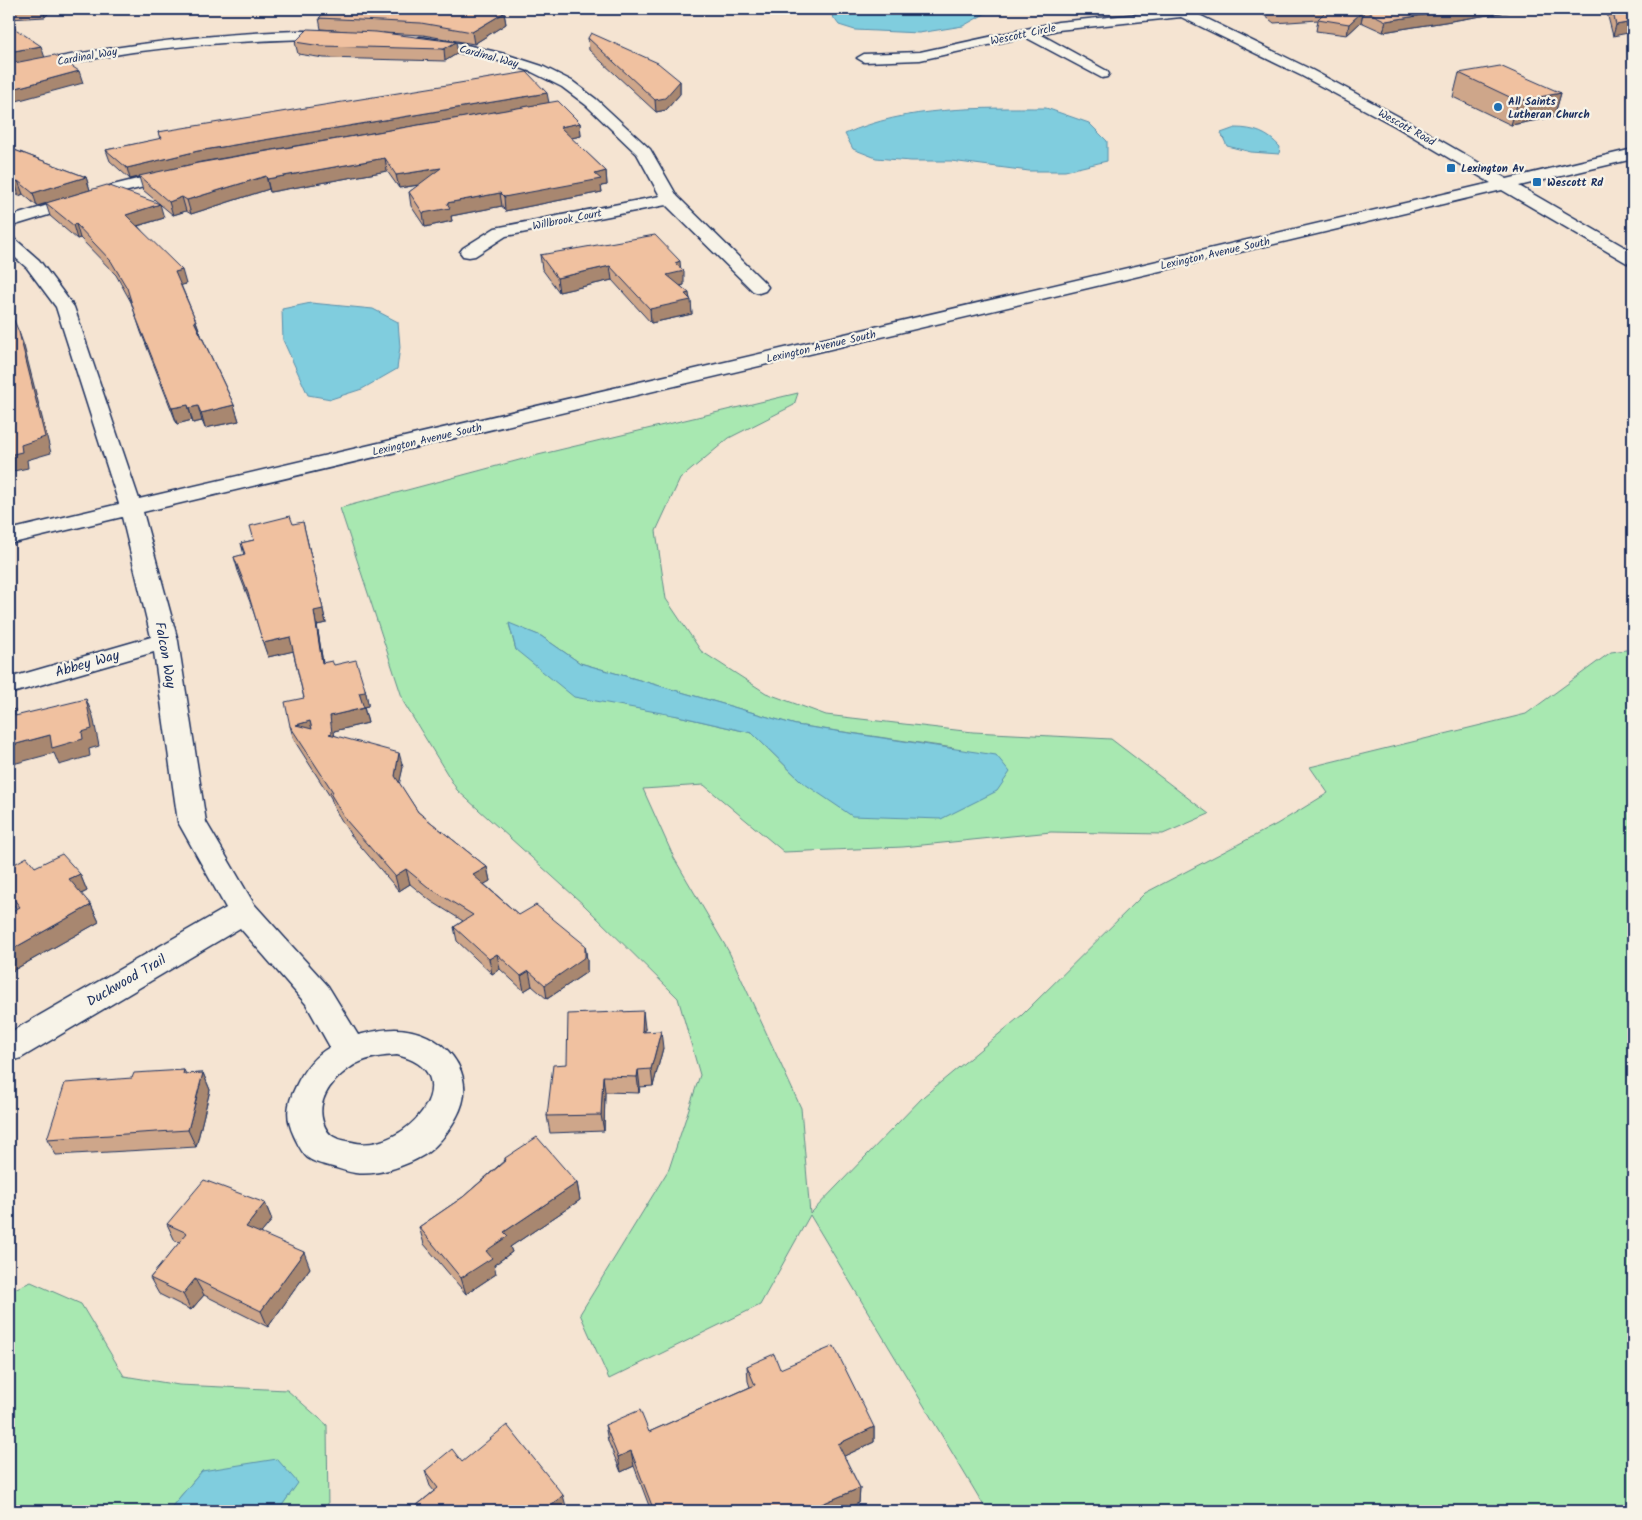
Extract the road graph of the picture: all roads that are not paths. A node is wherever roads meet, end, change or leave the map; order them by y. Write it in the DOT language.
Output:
graph roads {
  1 [pos="1179,11"];
  2 [pos="1028,33"];
  3 [pos="355,36"];
  4 [pos="404,39"];
  5 [pos="864,58"];
  6 [pos="9,71"];
  7 [pos="1102,74"];
  8 [pos="591,102"];
  9 [pos="571,105"];
  10 [pos="1633,154"];
  11 [pos="192,171"];
  12 [pos="1507,184"];
  13 [pos="670,199"];
  14 [pos="9,222"];
  15 [pos="9,243"];
  16 [pos="469,252"];
  17 [pos="1633,259"];
  18 [pos="759,287"];
  19 [pos="130,508"];
  20 [pos="9,537"];
  21 [pos="166,641"];
  22 [pos="9,686"];
  23 [pos="243,912"];
  24 [pos="9,1049"];
  25 [pos="350,1051"];
  1 -- 2 [label="street, Wescott Circle"];
  1 -- 12 [label="street, Wescott Road"];
  2 -- 5 [label="street, Wescott Circle"];
  2 -- 7 [label="street"];
  3 -- 6 [label="street, Cardinal Way"];
  4 -- 8 [label="street, Cardinal Way"];
  8 -- 9 [label="street"];
  8 -- 13 [label="street, Cardinal Way"];
  10 -- 12 [label="street, Lexington Avenue South"];
  11 -- 14 [label="street"];
  12 -- 17 [label="street, Wescott Road"];
  12 -- 19 [label="street, Lexington Avenue South"];
  13 -- 16 [label="street, Willbrook Court"];
  13 -- 18 [label="street, Cardinal Way"];
  15 -- 19 [label="street, Falcon Way"];
  19 -- 20 [label="street, Lexington Avenue South"];
  19 -- 21 [label="street, Falcon Way"];
  21 -- 22 [label="street, Abbey Way"];
  21 -- 23 [label="street, Falcon Way"];
  23 -- 24 [label="street, Duckwood Trail"];
  23 -- 25 [label="street, Falcon Way"];
}
